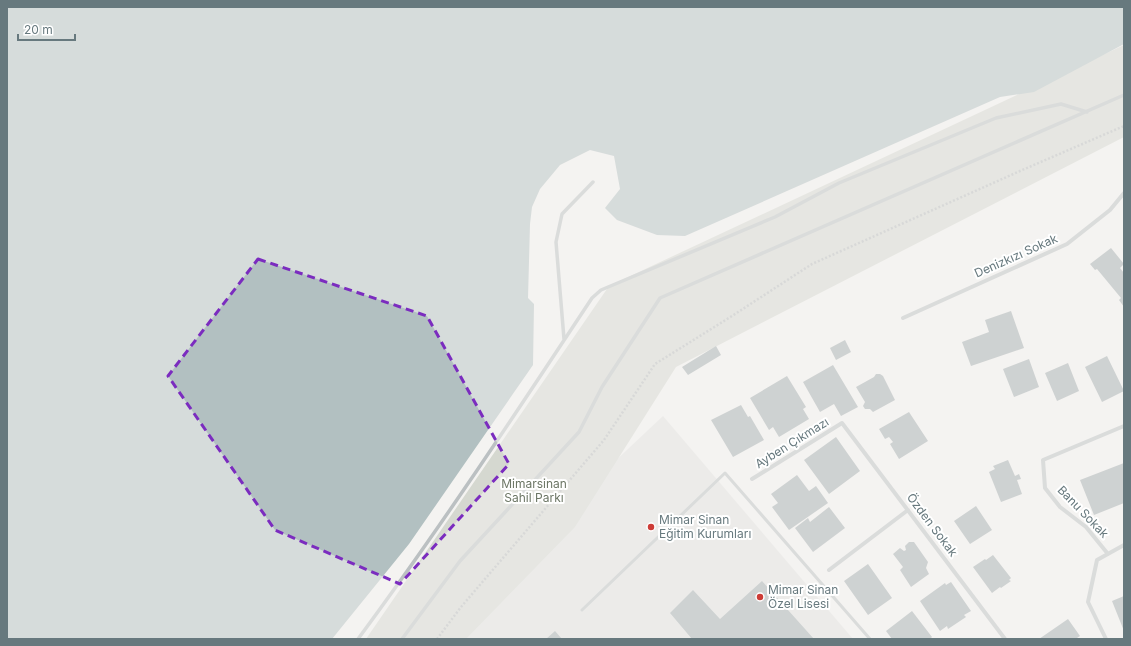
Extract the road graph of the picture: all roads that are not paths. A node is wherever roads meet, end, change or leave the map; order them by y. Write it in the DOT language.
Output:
graph roads {
  1 [pos="1124,95"];
  2 [pos="1087,112"];
  3 [pos="593,182"];
  4 [pos="1124,193"];
  5 [pos="903,318"];
  6 [pos="564,339"];
  7 [pos="842,423"];
  8 [pos="1124,426"];
  9 [pos="752,479"];
  10 [pos="908,510"];
  11 [pos="1124,545"];
  12 [pos="1108,554"];
  13 [pos="829,570"];
  14 [pos="582,610"];
  15 [pos="358,639"];
  16 [pos="402,639"];
  17 [pos="870,639"];
  18 [pos="1005,639"];
  19 [pos="1106,639"];
  1 -- 2 [label="street"];
  2 -- 6 [label="street"];
  2 -- 16 [label="street"];
  3 -- 6 [label="street"];
  4 -- 5 [label="street, Denizkızı Sokak"];
  6 -- 15 [label="street"];
  7 -- 9 [label="street, Ayben Çıkmazı"];
  7 -- 10 [label="street, Özden Sokak"];
  8 -- 12 [label="street, Banu Sokak"];
  10 -- 13 [label="street"];
  10 -- 18 [label="street, Özden Sokak"];
  11 -- 12 [label="street"];
  12 -- 19 [label="street"];
  14 -- 17 [label="lane"];
}
